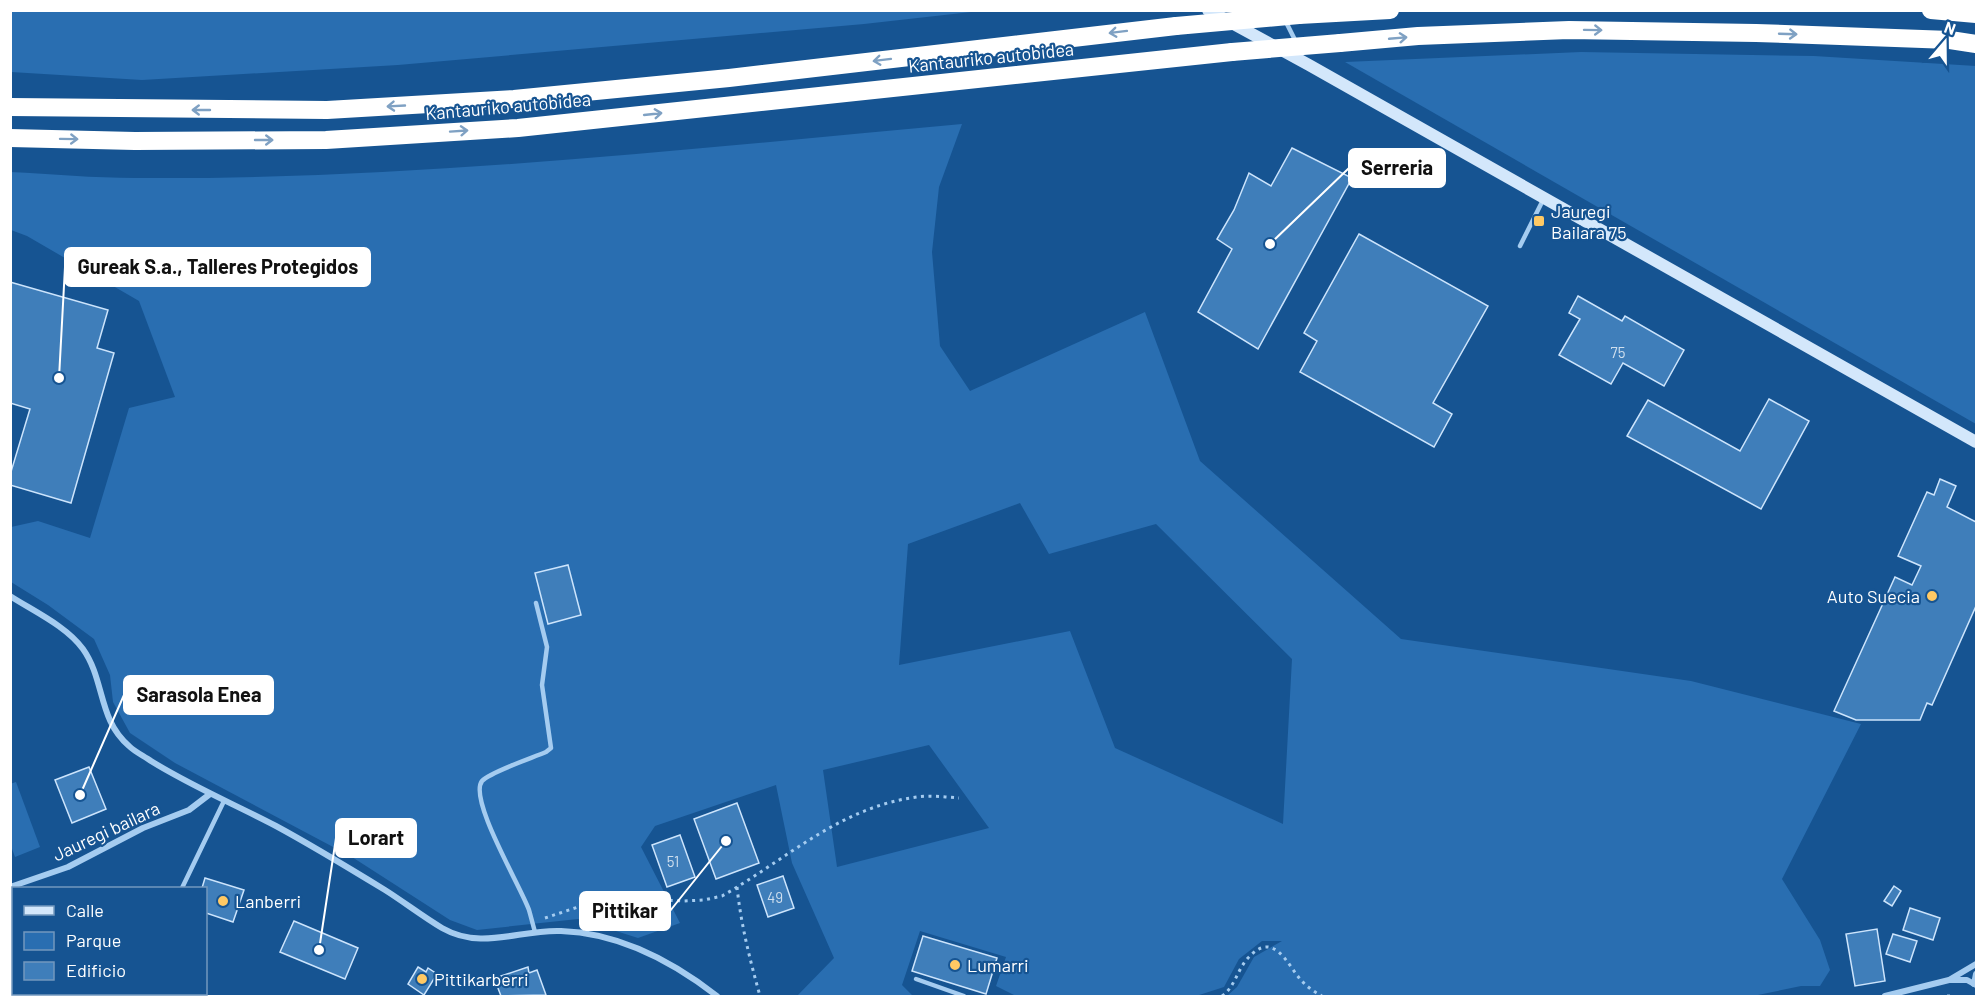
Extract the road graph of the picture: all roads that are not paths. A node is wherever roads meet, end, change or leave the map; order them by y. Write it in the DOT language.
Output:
graph roads {
  1 [pos="1208,10"];
  2 [pos="1280,10"];
  3 [pos="1390,10"];
  4 [pos="1931,10"];
  5 [pos="1977,14"];
  6 [pos="1977,44"];
  7 [pos="1310,64"];
  8 [pos="10,107"];
  9 [pos="10,138"];
  10 [pos="1544,198"];
  11 [pos="1520,246"];
  12 [pos="1977,442"];
  13 [pos="10,596"];
  14 [pos="536,603"];
  15 [pos="210,795"];
  16 [pos="224,801"];
  17 [pos="10,887"];
  18 [pos="182,887"];
  19 [pos="534,932"];
  20 [pos="1977,964"];
  21 [pos="1977,974"];
  22 [pos="916,979"];
  23 [pos="1949,980"];
  24 [pos="1975,984"];
  25 [pos="717,996"];
  26 [pos="964,996"];
  27 [pos="1885,996"];
  1 -- 7 [label="main road"];
  2 -- 7 [label="lane"];
  3 -- 8 [label="highway, Kantauriko autobidea, one-way, bridge"];
  4 -- 5 [label="highway"];
  9 -- 6 [label="highway, Kantauriko autobidea, one-way, bridge"];
  7 -- 10 [label="main road"];
  10 -- 11 [label="lane"];
  10 -- 12 [label="main road"];
  13 -- 15 [label="street"];
  14 -- 19 [label="lane"];
  15 -- 16 [label="street"];
  15 -- 17 [label="street, Jauregi bailara"];
  16 -- 18 [label="lane"];
  16 -- 19 [label="street"];
  19 -- 25 [label="street"];
  20 -- 23 [label="street"];
  21 -- 24 [label="street"];
  22 -- 26 [label="lane"];
  23 -- 24 [label="street"];
  23 -- 27 [label="street"];
}
